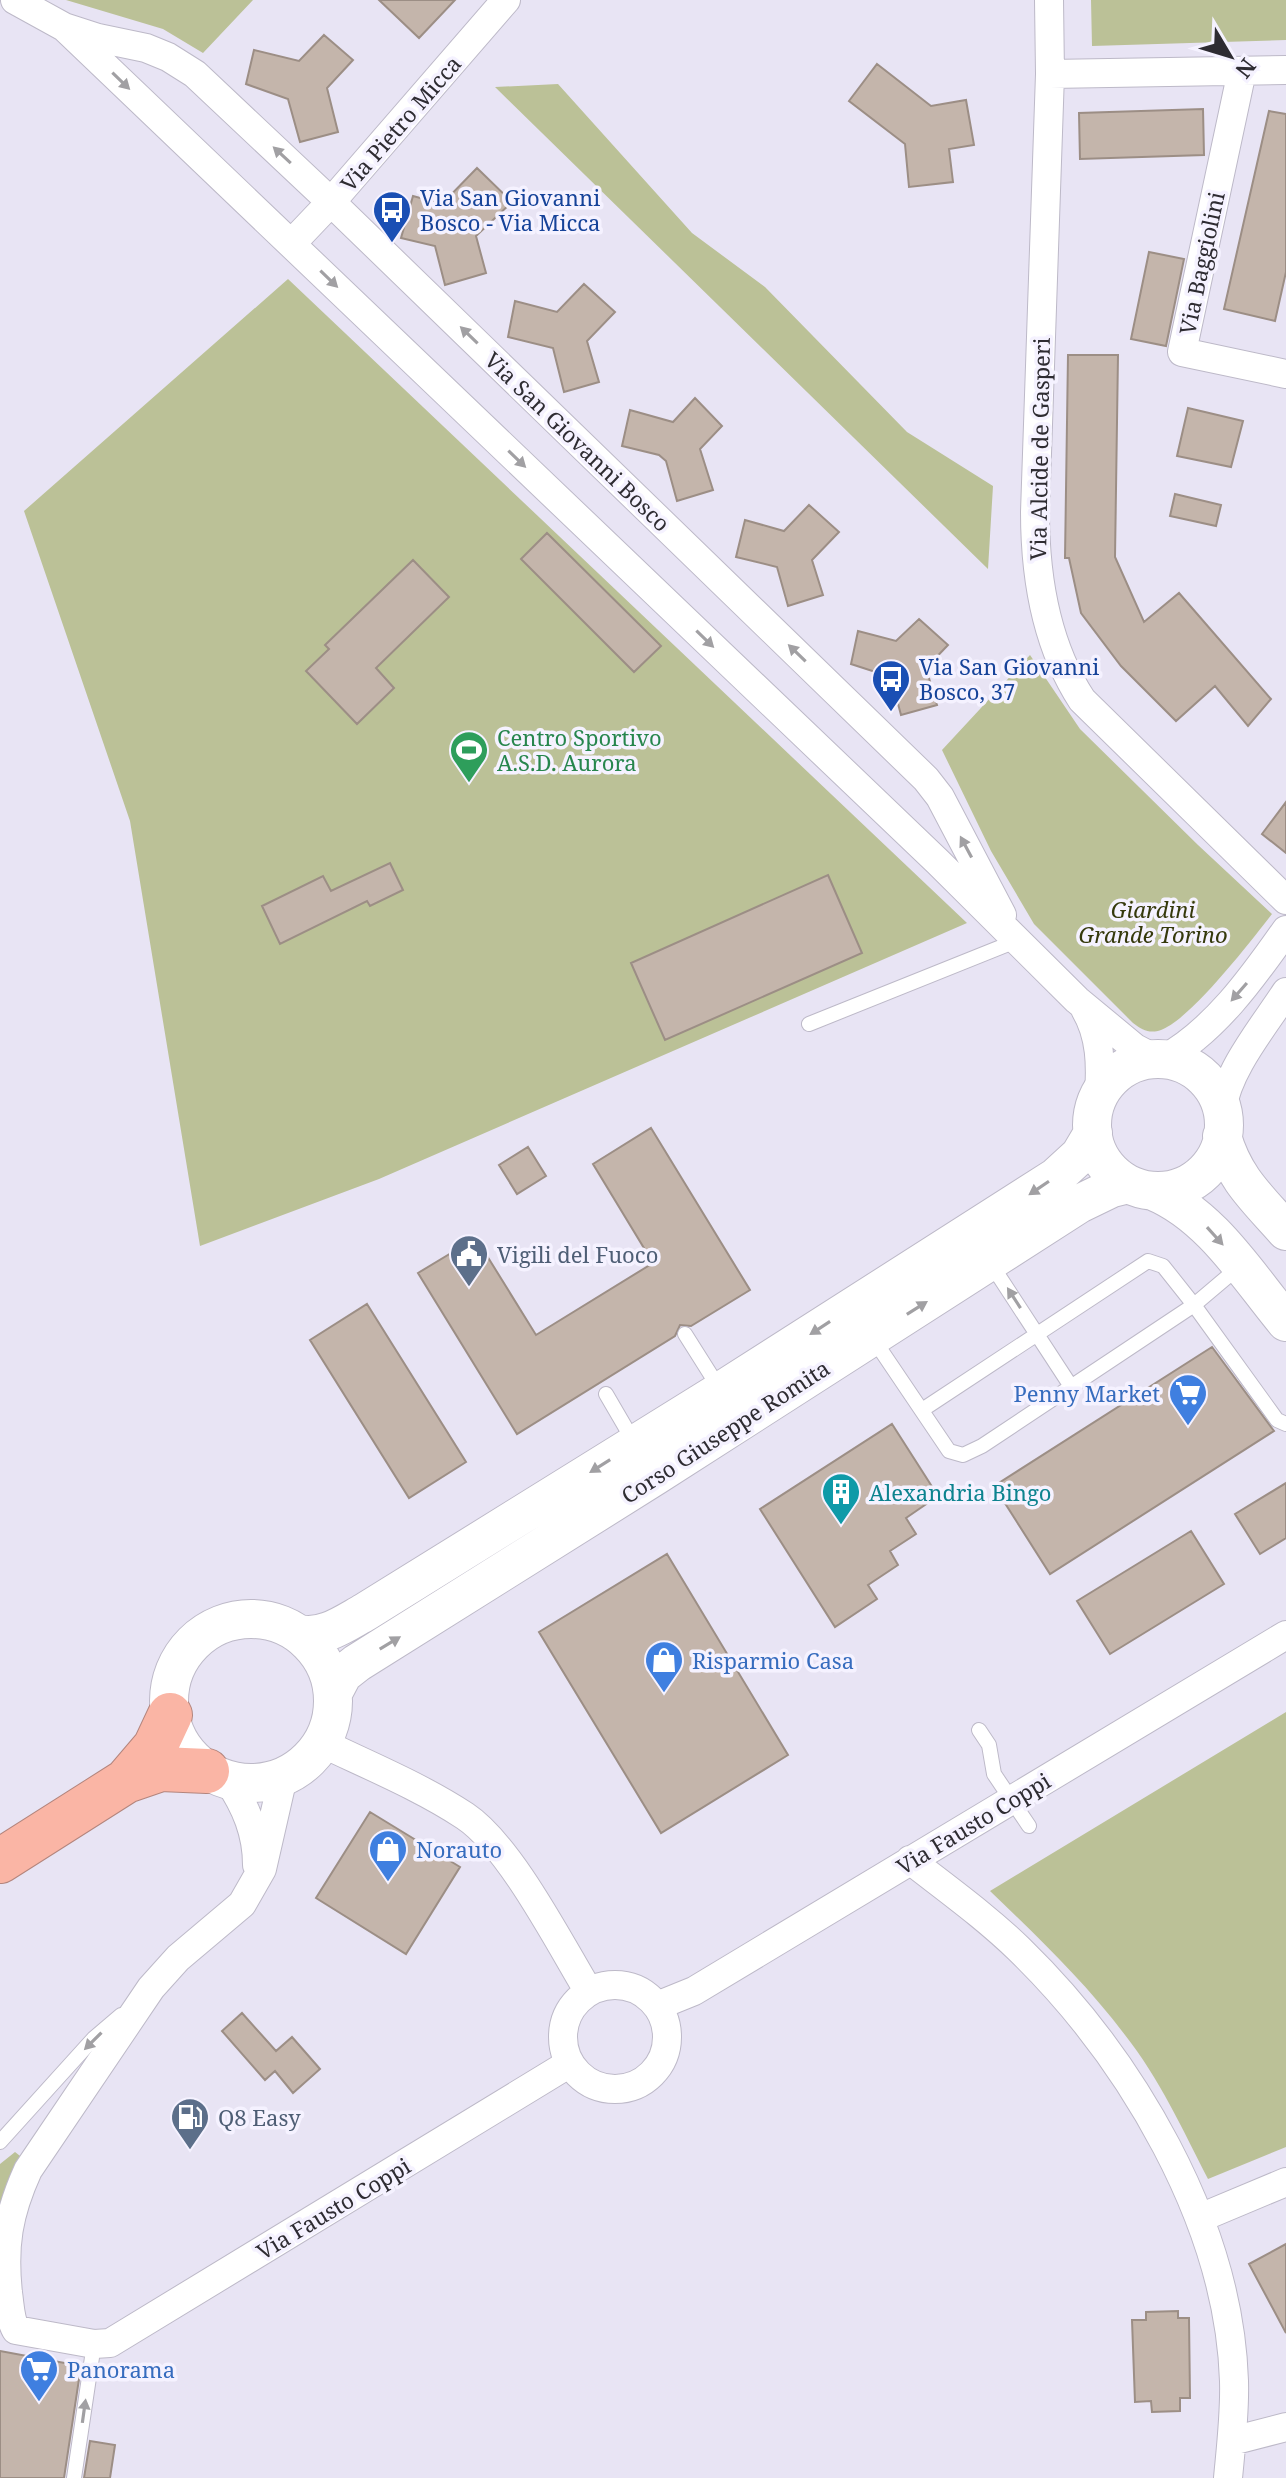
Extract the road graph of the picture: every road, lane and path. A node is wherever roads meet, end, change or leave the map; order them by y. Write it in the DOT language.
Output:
graph roads {
  1 [pos="15,0"];
  2 [pos="506,0"];
  3 [pos="1049,0"];
  4 [pos="64,27"];
  5 [pos="1286,70"];
  6 [pos="1242,71"];
  7 [pos="1050,74"];
  8 [pos="331,202"];
  9 [pos="292,243"];
  10 [pos="1286,374"];
  11 [pos="1286,900"];
  12 [pos="1286,930"];
  13 [pos="1016,941"];
  14 [pos="1286,992"];
  15 [pos="1077,1000"];
  16 [pos="809,1024"];
  17 [pos="1160,1060"];
  18 [pos="1099,1096"];
  19 [pos="1222,1123"];
  20 [pos="1093,1133"];
  21 [pos="1141,1187"];
  22 [pos="1286,1231"];
  23 [pos="990,1262"];
  24 [pos="1240,1267"];
  25 [pos="1194,1305"];
  26 [pos="1286,1322"];
  27 [pos="685,1334"];
  28 [pos="1037,1335"];
  29 [pos="872,1337"];
  30 [pos="1072,1388"];
  31 [pos="721,1391"];
  32 [pos="606,1394"];
  33 [pos="922,1410"];
  34 [pos="1286,1424"];
  35 [pos="645,1460"];
  36 [pos="299,1634"];
  37 [pos="1286,1635"];
  38 [pos="333,1693"];
  39 [pos="170,1715"];
  40 [pos="979,1730"];
  41 [pos="322,1743"];
  42 [pos="218,1776"];
  43 [pos="283,1777"];
  44 [pos="126,1781"];
  45 [pos="1012,1799"];
  46 [pos="82,1810"];
  47 [pos="1029,1826"];
  48 [pos="910,1860"];
  49 [pos="0,1861"];
  50 [pos="0,1877"];
  51 [pos="256,1880"];
  52 [pos="151,1988"];
  53 [pos="589,1992"];
  54 [pos="657,2006"];
  55 [pos="570,2063"];
  56 [pos="0,2142"];
  57 [pos="1286,2182"];
  58 [pos="1200,2218"];
  59 [pos="94,2344"];
  60 [pos="1286,2427"];
  61 [pos="1232,2441"];
  62 [pos="74,2478"];
  63 [pos="1228,2478"];
  1 -- 4 [label="street, Via San Giovanni Bosco"];
  2 -- 8 [label="street, Via Pietro Micca"];
  3 -- 7 [label="street, Via Alcide de Gasperi"];
  8 -- 4 [label="street, Via San Giovanni Bosco, one-way"];
  4 -- 9 [label="street, Via San Giovanni Bosco, one-way"];
  5 -- 6 [label="street"];
  6 -- 7 [label="street"];
  6 -- 10 [label="street, Via Baggiolini"];
  7 -- 11 [label="street, Via Alcide de Gasperi"];
  8 -- 9 [label="street, Via Pietro Micca"];
  13 -- 8 [label="street, Via San Giovanni Bosco, one-way"];
  9 -- 13 [label="street, Via San Giovanni Bosco, one-way"];
  12 -- 17 [label="street, one-way"];
  13 -- 15 [label="street, Via San Giovanni Bosco"];
  13 -- 16 [label="lane"];
  14 -- 19 [label="street"];
  15 -- 17 [label="street"];
  15 -- 18 [label="street"];
  17 -- 18 [label="main road"];
  17 -- 19 [label="main road"];
  18 -- 20 [label="main road"];
  19 -- 21 [label="main road"];
  19 -- 22 [label="main road"];
  20 -- 21 [label="main road"];
  20 -- 31 [label="main road, Corso Giuseppe Romita, one-way"];
  21 -- 23 [label="main road, Corso Giuseppe Romita"];
  21 -- 24 [label="main road, one-way"];
  28 -- 23 [label="lane, one-way"];
  29 -- 23 [label="main road, Corso Giuseppe Romita, one-way"];
  24 -- 25 [label="lane"];
  24 -- 26 [label="main road"];
  25 -- 28 [label="lane"];
  25 -- 30 [label="lane"];
  25 -- 34 [label="lane"];
  27 -- 31 [label="lane"];
  28 -- 30 [label="lane"];
  28 -- 33 [label="lane"];
  29 -- 33 [label="lane"];
  29 -- 35 [label="main road, Corso Giuseppe Romita"];
  30 -- 33 [label="lane"];
  31 -- 35 [label="main road, Corso Giuseppe Romita"];
  32 -- 35 [label="lane"];
  35 -- 36 [label="main road, Corso Giuseppe Romita, one-way"];
  38 -- 35 [label="main road, Corso Giuseppe Romita, one-way"];
  36 -- 38 [label="main road"];
  36 -- 39 [label="main road"];
  37 -- 45 [label="street, Via Fausto Coppi"];
  38 -- 41 [label="main road"];
  39 -- 42 [label="main road"];
  39 -- 44 [label="highway"];
  40 -- 45 [label="lane"];
  41 -- 43 [label="main road"];
  41 -- 53 [label="street"];
  42 -- 43 [label="main road"];
  42 -- 44 [label="highway"];
  42 -- 51 [label="street"];
  43 -- 51 [label="street"];
  44 -- 46 [label="highway"];
  45 -- 47 [label="lane"];
  45 -- 48 [label="street, Via Fausto Coppi"];
  46 -- 49 [label="highway"];
  46 -- 50 [label="lane"];
  48 -- 54 [label="street, Via Fausto Coppi"];
  48 -- 58 [label="street"];
  51 -- 52 [label="street"];
  52 -- 56 [label="lane, one-way"];
  52 -- 59 [label="street"];
  53 -- 54 [label="street"];
  53 -- 55 [label="street"];
  54 -- 55 [label="street"];
  55 -- 59 [label="street, Via Fausto Coppi"];
  57 -- 58 [label="street"];
  58 -- 61 [label="street"];
  62 -- 59 [label="lane, one-way"];
  60 -- 61 [label="street"];
  61 -- 63 [label="street"];
}
